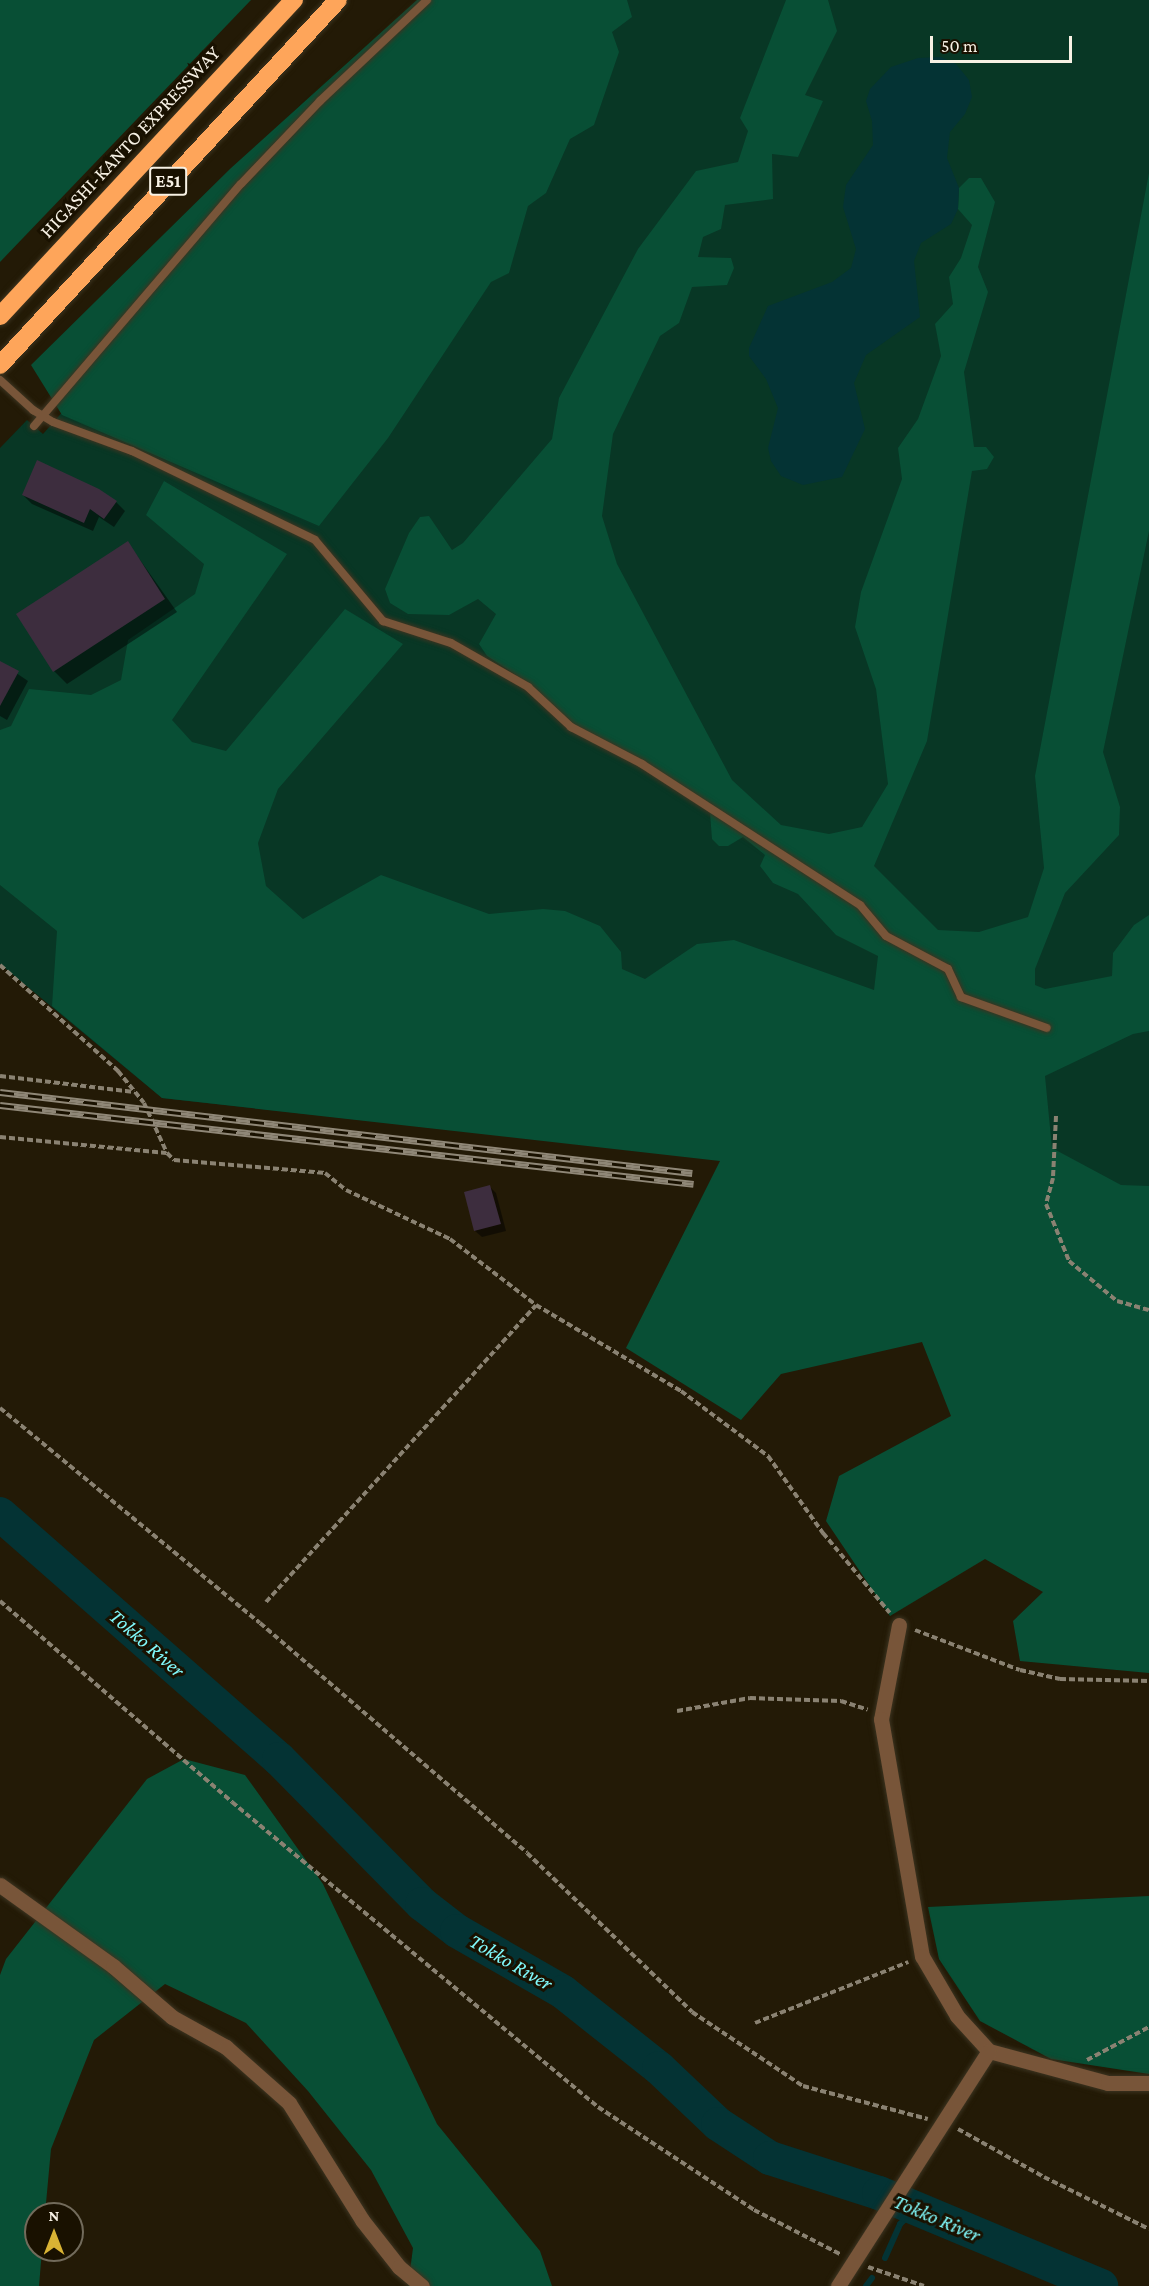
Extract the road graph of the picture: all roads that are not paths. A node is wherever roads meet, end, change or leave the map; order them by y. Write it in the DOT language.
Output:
graph roads {
  1 [pos="294,0"];
  2 [pos="338,0"];
  3 [pos="427,0"];
  4 [pos="0,316"];
  5 [pos="0,365"];
  6 [pos="0,380"];
  7 [pos="43,417"];
  8 [pos="34,426"];
  9 [pos="1047,1028"];
  10 [pos="899,1625"];
  11 [pos="0,1885"];
  12 [pos="990,2051"];
  13 [pos="1149,2083"];
  14 [pos="422,2286"];
  15 [pos="838,2286"];
  1 -- 4 [label="highway, HIGASHI-KANTO EXPRESSWAY / E51"];
  2 -- 5 [label="highway, E51"];
  3 -- 7 [label="lane"];
  6 -- 7 [label="lane"];
  7 -- 8 [label="lane"];
  7 -- 9 [label="lane"];
  10 -- 12 [label="street"];
  11 -- 14 [label="street"];
  12 -- 13 [label="street"];
  12 -- 15 [label="street"];
}
